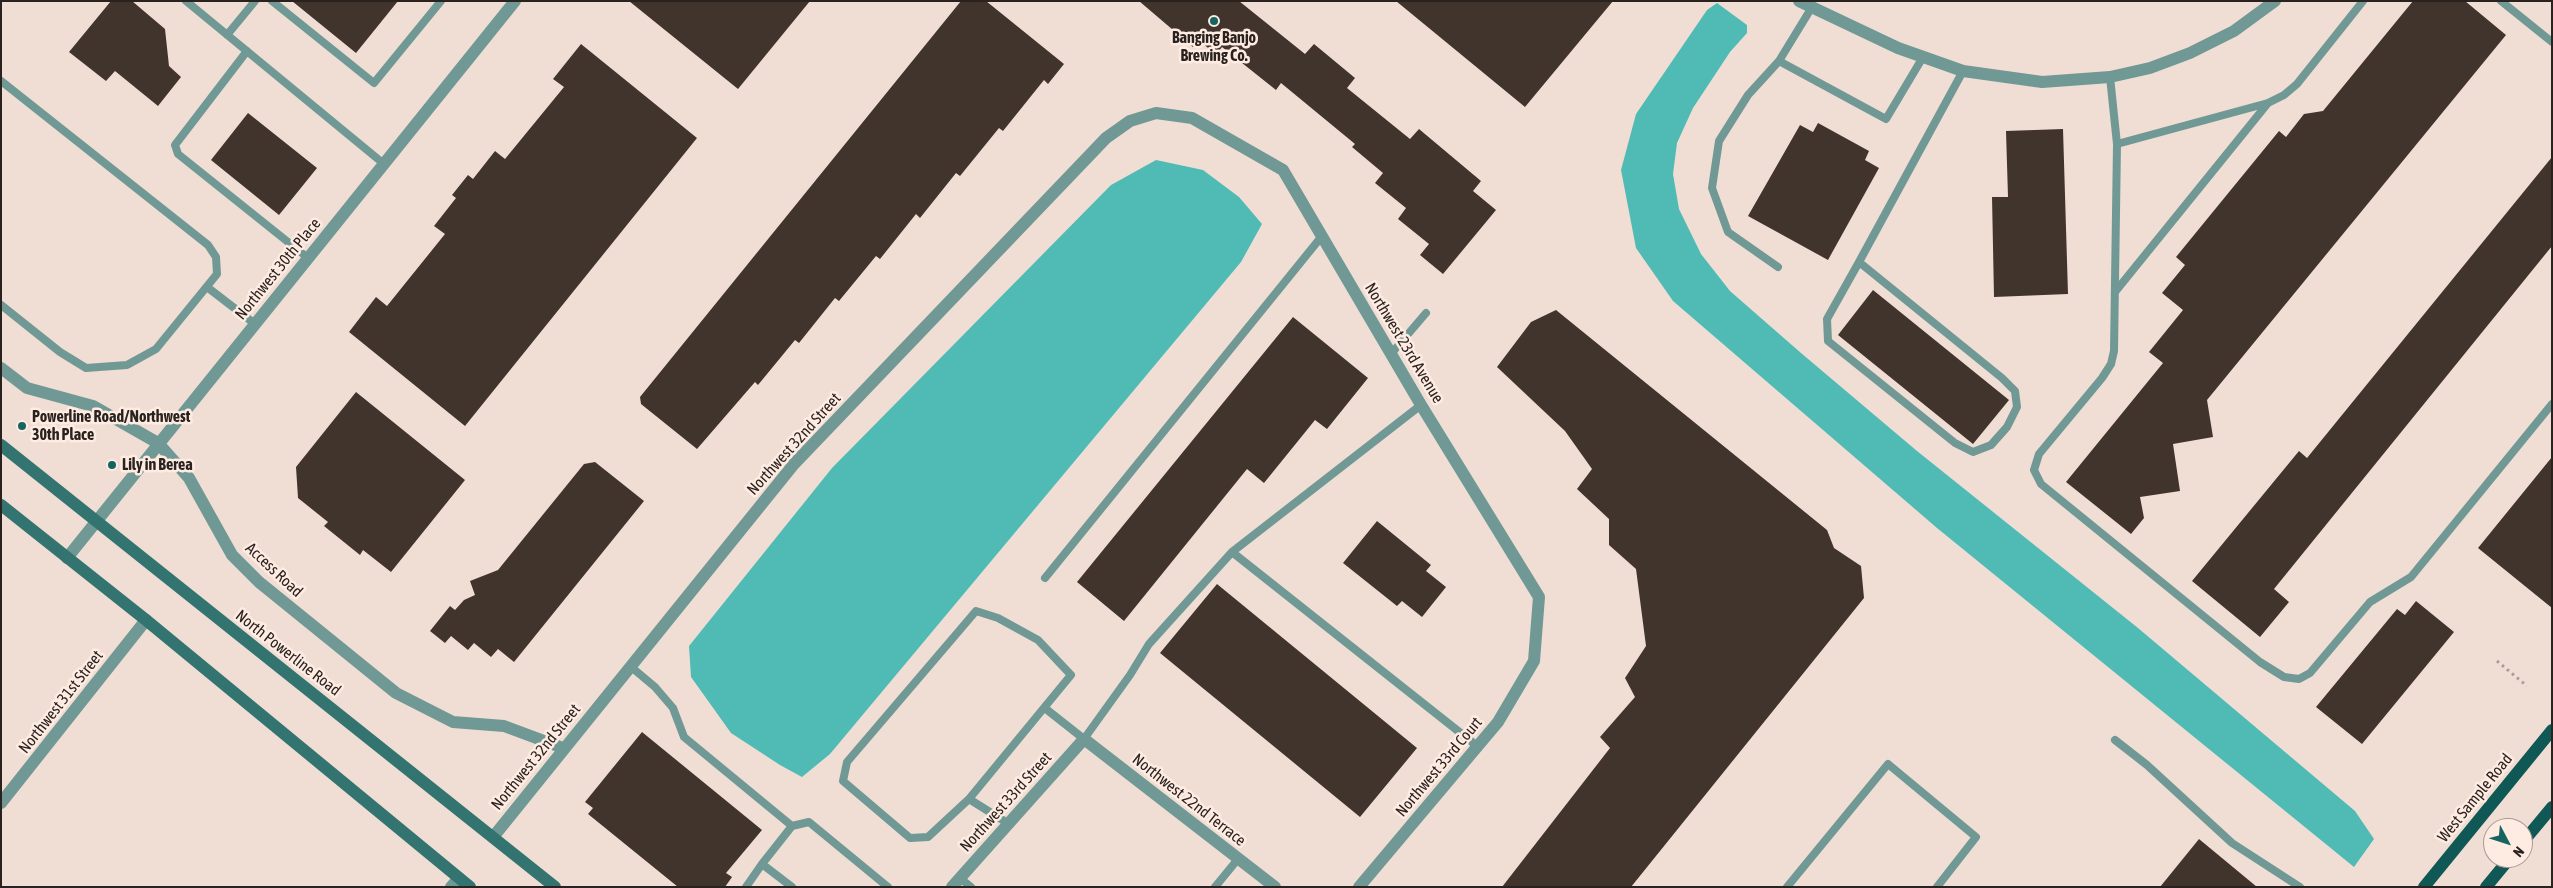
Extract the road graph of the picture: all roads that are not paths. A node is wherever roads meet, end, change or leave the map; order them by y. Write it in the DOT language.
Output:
graph roads {
  1 [pos="186,1"];
  2 [pos="255,1"];
  3 [pos="272,1"];
  4 [pos="440,1"];
  5 [pos="515,1"];
  6 [pos="1799,1"];
  7 [pos="2274,1"];
  8 [pos="2363,1"];
  9 [pos="2501,1"];
  10 [pos="1812,7"];
  11 [pos="227,35"];
  12 [pos="2552,42"];
  13 [pos="247,52"];
  14 [pos="1923,57"];
  15 [pos="1779,61"];
  16 [pos="1963,71"];
  17 [pos="2110,77"];
  18 [pos="1,80"];
  19 [pos="2268,103"];
  20 [pos="1156,113"];
  21 [pos="2117,144"];
  22 [pos="384,164"];
  23 [pos="1322,236"];
  24 [pos="308,258"];
  25 [pos="1859,262"];
  26 [pos="1778,267"];
  27 [pos="207,287"];
  28 [pos="2115,292"];
  29 [pos="1,305"];
  30 [pos="1426,313"];
  31 [pos="255,324"];
  32 [pos="1391,354"];
  33 [pos="1,368"];
  34 [pos="2552,404"];
  35 [pos="1421,405"];
  36 [pos="158,443"];
  37 [pos="1,446"];
  38 [pos="1,505"];
  39 [pos="94,521"];
  40 [pos="1232,552"];
  41 [pos="67,558"];
  42 [pos="1045,578"];
  43 [pos="146,620"];
  44 [pos="1534,661"];
  45 [pos="630,666"];
  46 [pos="1046,708"];
  47 [pos="2552,730"];
  48 [pos="1084,738"];
  49 [pos="2115,740"];
  50 [pos="1477,746"];
  51 [pos="563,748"];
  52 [pos="969,799"];
  53 [pos="1,803"];
  54 [pos="2552,807"];
  55 [pos="1009,824"];
  56 [pos="792,826"];
  57 [pos="2533,830"];
  58 [pos="494,836"];
  59 [pos="1238,859"];
  60 [pos="762,864"];
  61 [pos="2502,868"];
  62 [pos="455,882"];
  63 [pos="956,882"];
  64 [pos="2295,886"];
  65 [pos="470,887"];
  66 [pos="556,887"];
  67 [pos="746,887"];
  68 [pos="792,887"];
  69 [pos="888,887"];
  70 [pos="970,887"];
  71 [pos="1215,887"];
  72 [pos="1275,887"];
  73 [pos="1359,887"];
  74 [pos="1787,887"];
  75 [pos="1937,887"];
  76 [pos="2424,887"];
  77 [pos="2486,887"];
  1 -- 11 [label="lane"];
  2 -- 11 [label="lane"];
  3 -- 4 [label="lane"];
  5 -- 22 [label="street, Northwest 30th Place"];
  6 -- 10 [label="street"];
  7 -- 17 [label="street"];
  8 -- 19 [label="lane"];
  9 -- 12 [label="lane"];
  10 -- 14 [label="street"];
  10 -- 15 [label="lane"];
  11 -- 13 [label="lane"];
  13 -- 22 [label="lane"];
  13 -- 24 [label="lane"];
  14 -- 15 [label="lane"];
  14 -- 16 [label="street"];
  15 -- 26 [label="lane"];
  16 -- 17 [label="street"];
  16 -- 25 [label="lane"];
  17 -- 21 [label="lane"];
  18 -- 27 [label="lane"];
  19 -- 21 [label="lane"];
  19 -- 28 [label="lane"];
  20 -- 23 [label="street, Northwest 23rd Avenue"];
  20 -- 45 [label="street, Northwest 32nd Street"];
  21 -- 28 [label="lane"];
  22 -- 24 [label="street, Northwest 30th Place"];
  23 -- 32 [label="street, Northwest 23rd Avenue"];
  23 -- 42 [label="lane"];
  24 -- 31 [label="street, Northwest 30th Place"];
  25 -- 25 [label="lane"];
  27 -- 29 [label="lane"];
  27 -- 31 [label="lane"];
  28 -- 34 [label="lane"];
  30 -- 32 [label="lane"];
  31 -- 36 [label="street, Northwest 30th Place"];
  32 -- 35 [label="street, Northwest 23rd Avenue"];
  33 -- 36 [label="street, Access Road"];
  35 -- 40 [label="lane"];
  35 -- 44 [label="street, Northwest 23rd Avenue"];
  36 -- 39 [label="street, Northwest 30th Place"];
  36 -- 51 [label="street, Access Road"];
  37 -- 39 [label="main road, North Powerline Road"];
  38 -- 41 [label="main road"];
  39 -- 41 [label="street, Northwest 30th Place"];
  39 -- 58 [label="main road, North Powerline Road"];
  40 -- 48 [label="lane"];
  40 -- 50 [label="lane"];
  41 -- 43 [label="main road"];
  43 -- 53 [label="street, Northwest 31st Street"];
  43 -- 62 [label="main road"];
  44 -- 50 [label="street, Northwest 33rd Court"];
  45 -- 51 [label="street, Northwest 32nd Street"];
  45 -- 56 [label="lane"];
  46 -- 48 [label="lane"];
  46 -- 52 [label="lane"];
  46 -- 52 [label="lane"];
  47 -- 76 [label="main road, West Sample Road"];
  48 -- 55 [label="street, Northwest 33rd Street"];
  48 -- 59 [label="street, Northwest 22nd Terrace"];
  49 -- 64 [label="lane"];
  50 -- 73 [label="street, Northwest 33rd Court"];
  51 -- 58 [label="street, Northwest 32nd Street"];
  52 -- 55 [label="lane"];
  54 -- 57 [label="main road"];
  55 -- 63 [label="street, Northwest 33rd Street"];
  56 -- 60 [label="lane"];
  56 -- 69 [label="lane"];
  58 -- 66 [label="main road, North Powerline Road"];
  59 -- 71 [label="lane"];
  59 -- 72 [label="street, Northwest 22nd Terrace"];
  60 -- 67 [label="lane"];
  60 -- 68 [label="lane"];
  61 -- 77 [label="main road"];
  62 -- 65 [label="main road"];
  63 -- 70 [label="lane"];
  74 -- 75 [label="lane"];
}
